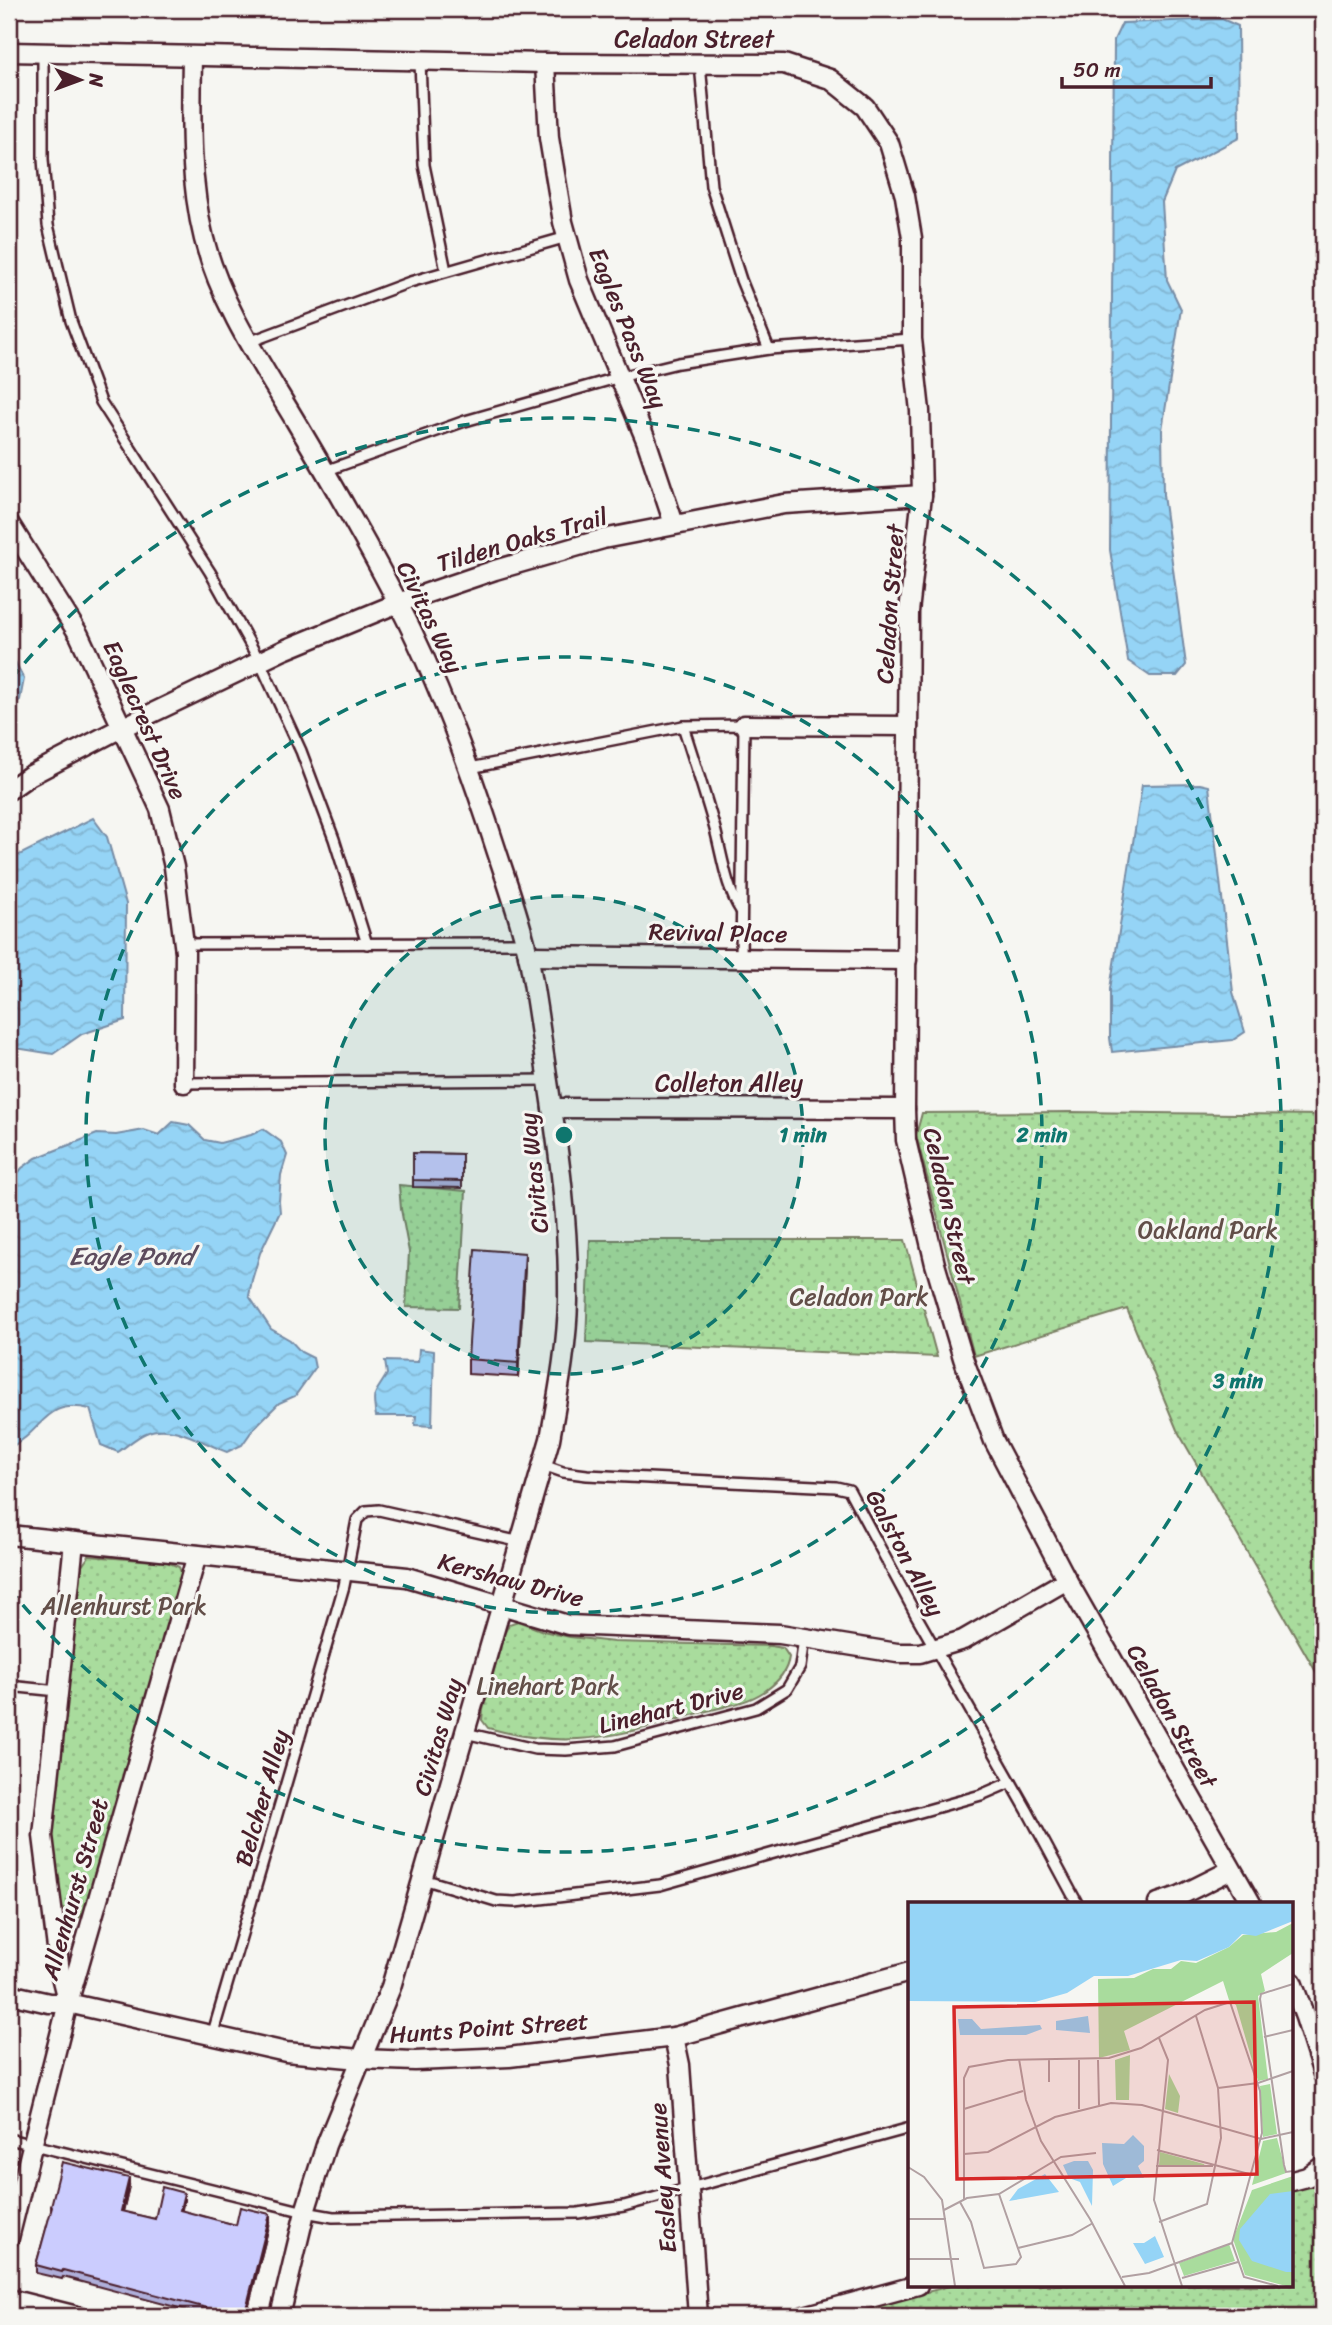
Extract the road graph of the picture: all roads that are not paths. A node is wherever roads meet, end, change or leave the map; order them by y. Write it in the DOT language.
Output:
graph roads {
  1 [pos="9,52"];
  2 [pos="43,55"];
  3 [pos="192,57"];
  4 [pos="420,61"];
  5 [pos="545,63"];
  6 [pos="699,64"];
  7 [pos="567,237"];
  8 [pos="446,271"];
  9 [pos="912,338"];
  10 [pos="249,342"];
  11 [pos="769,349"];
  12 [pos="620,377"];
  13 [pos="325,471"];
  14 [pos="922,495"];
  15 [pos="9,523"];
  16 [pos="674,524"];
  17 [pos="398,603"];
  18 [pos="260,662"];
  19 [pos="744,725"];
  20 [pos="683,726"];
  21 [pos="908,726"];
  22 [pos="121,728"];
  23 [pos="470,768"];
  24 [pos="9,790"];
  25 [pos="742,912"];
  26 [pos="184,944"];
  27 [pos="367,944"];
  28 [pos="527,950"];
  29 [pos="741,958"];
  30 [pos="906,960"];
  31 [pos="548,1080"];
  32 [pos="184,1083"];
  33 [pos="552,1108"];
  34 [pos="905,1109"];
  35 [pos="543,1465"];
  36 [pos="9,1535"];
  37 [pos="75,1542"];
  38 [pos="522,1542"];
  39 [pos="197,1555"];
  40 [pos="346,1571"];
  41 [pos="1067,1580"];
  42 [pos="503,1606"];
  43 [pos="804,1638"];
  44 [pos="935,1649"];
  45 [pos="9,1686"];
  46 [pos="58,1691"];
  47 [pos="465,1733"];
  48 [pos="1011,1782"];
  49 [pos="1231,1870"];
  50 [pos="423,1879"];
  51 [pos="1076,1902"];
  52 [pos="1161,1902"];
  53 [pos="1250,1902"];
  54 [pos="908,1973"];
  55 [pos="1294,1993"];
  56 [pos="9,1994"];
  57 [pos="68,2003"];
  58 [pos="1299,2019"];
  59 [pos="212,2036"];
  60 [pos="674,2037"];
  61 [pos="360,2059"];
  62 [pos="1323,2074"];
  63 [pos="908,2129"];
  64 [pos="9,2139"];
  65 [pos="32,2145"];
  66 [pos="1323,2166"];
  67 [pos="1294,2180"];
  68 [pos="689,2190"];
  69 [pos="305,2212"];
  70 [pos="9,2238"];
  71 [pos="914,2286"];
  72 [pos="9,2299"];
  73 [pos="77,2316"];
  74 [pos="280,2316"];
  75 [pos="698,2316"];
  76 [pos="804,2316"];
  1 -- 2 [label="street, Celadon Street"];
  2 -- 3 [label="street, Celadon Street"];
  2 -- 18 [label="lane"];
  3 -- 4 [label="street, Celadon Street"];
  3 -- 10 [label="street, Civitas Way"];
  4 -- 5 [label="street, Celadon Street"];
  4 -- 8 [label="lane"];
  5 -- 6 [label="street, Celadon Street"];
  5 -- 7 [label="street, Eagles Pass Way"];
  6 -- 9 [label="street, Celadon Street"];
  6 -- 11 [label="lane"];
  7 -- 8 [label="lane"];
  7 -- 12 [label="street, Eagles Pass Way"];
  8 -- 10 [label="lane"];
  9 -- 11 [label="lane"];
  9 -- 14 [label="street, Celadon Street"];
  10 -- 13 [label="street, Civitas Way"];
  11 -- 12 [label="lane"];
  12 -- 13 [label="lane"];
  12 -- 16 [label="street, Eagles Pass Way"];
  13 -- 17 [label="street, Civitas Way"];
  14 -- 16 [label="street, Tilden Oaks Trail"];
  14 -- 21 [label="street, Celadon Street"];
  15 -- 22 [label="street, Eaglecrest Drive"];
  16 -- 17 [label="street, Tilden Oaks Trail"];
  17 -- 18 [label="street, Tilden Oaks Trail"];
  17 -- 23 [label="street, Civitas Way"];
  18 -- 22 [label="street, Tilden Oaks Trail"];
  18 -- 27 [label="lane"];
  19 -- 20 [label="lane"];
  19 -- 21 [label="street"];
  19 -- 25 [label="lane"];
  20 -- 23 [label="lane"];
  20 -- 25 [label="lane"];
  21 -- 30 [label="street, Celadon Street"];
  22 -- 24 [label="street, Tilden Oaks Trail"];
  22 -- 26 [label="street, Eaglecrest Drive"];
  23 -- 28 [label="street, Civitas Way"];
  25 -- 29 [label="lane"];
  26 -- 27 [label="lane"];
  26 -- 32 [label="street, Eaglecrest Drive"];
  27 -- 28 [label="lane"];
  28 -- 29 [label="street, Revival Place"];
  28 -- 31 [label="street, Civitas Way"];
  29 -- 30 [label="street, Revival Place"];
  30 -- 34 [label="street, Celadon Street"];
  31 -- 32 [label="lane"];
  31 -- 33 [label="street, Civitas Way"];
  33 -- 34 [label="street, Colleton Alley"];
  33 -- 35 [label="street, Civitas Way"];
  34 -- 41 [label="street, Celadon Street"];
  35 -- 38 [label="street, Civitas Way"];
  35 -- 44 [label="lane, Galston Alley"];
  36 -- 37 [label="street, Kershaw Drive"];
  37 -- 39 [label="street, Kershaw Drive"];
  37 -- 46 [label="street"];
  38 -- 40 [label="lane, Belcher Alley"];
  38 -- 42 [label="street, Civitas Way"];
  39 -- 40 [label="street, Kershaw Drive"];
  39 -- 57 [label="street, Allenhurst Street"];
  40 -- 42 [label="street, Kershaw Drive"];
  40 -- 59 [label="lane, Belcher Alley"];
  41 -- 44 [label="street, Kershaw Drive"];
  41 -- 49 [label="street, Celadon Street"];
  42 -- 43 [label="street, Kershaw Drive"];
  42 -- 47 [label="street, Civitas Way"];
  43 -- 44 [label="street, Kershaw Drive"];
  43 -- 47 [label="lane, Linehart Drive"];
  44 -- 48 [label="lane, Galston Alley"];
  45 -- 46 [label="lane"];
  46 -- 57 [label="street"];
  47 -- 50 [label="street, Civitas Way"];
  48 -- 50 [label="lane"];
  48 -- 51 [label="lane, Galston Alley"];
  49 -- 52 [label="street"];
  49 -- 53 [label="street, Celadon Street"];
  50 -- 61 [label="street, Civitas Way"];
  54 -- 60 [label="street, Hunts Point Street"];
  55 -- 58 [label="street"];
  56 -- 57 [label="street, Hunts Point Street"];
  57 -- 59 [label="street, Hunts Point Street"];
  57 -- 65 [label="street, Allenhurst Street"];
  58 -- 62 [label="street"];
  59 -- 61 [label="street, Hunts Point Street"];
  60 -- 61 [label="street, Hunts Point Street"];
  60 -- 68 [label="street, Easley Avenue"];
  61 -- 69 [label="street, Civitas Way"];
  63 -- 68 [label="lane"];
  64 -- 65 [label="lane"];
  65 -- 69 [label="lane"];
  65 -- 70 [label="street, Allenhurst Street"];
  66 -- 67 [label="street"];
  68 -- 69 [label="lane"];
  68 -- 75 [label="street, Easley Avenue"];
  69 -- 74 [label="street, Civitas Way"];
  71 -- 76 [label="street"];
  72 -- 73 [label="street"];
}
